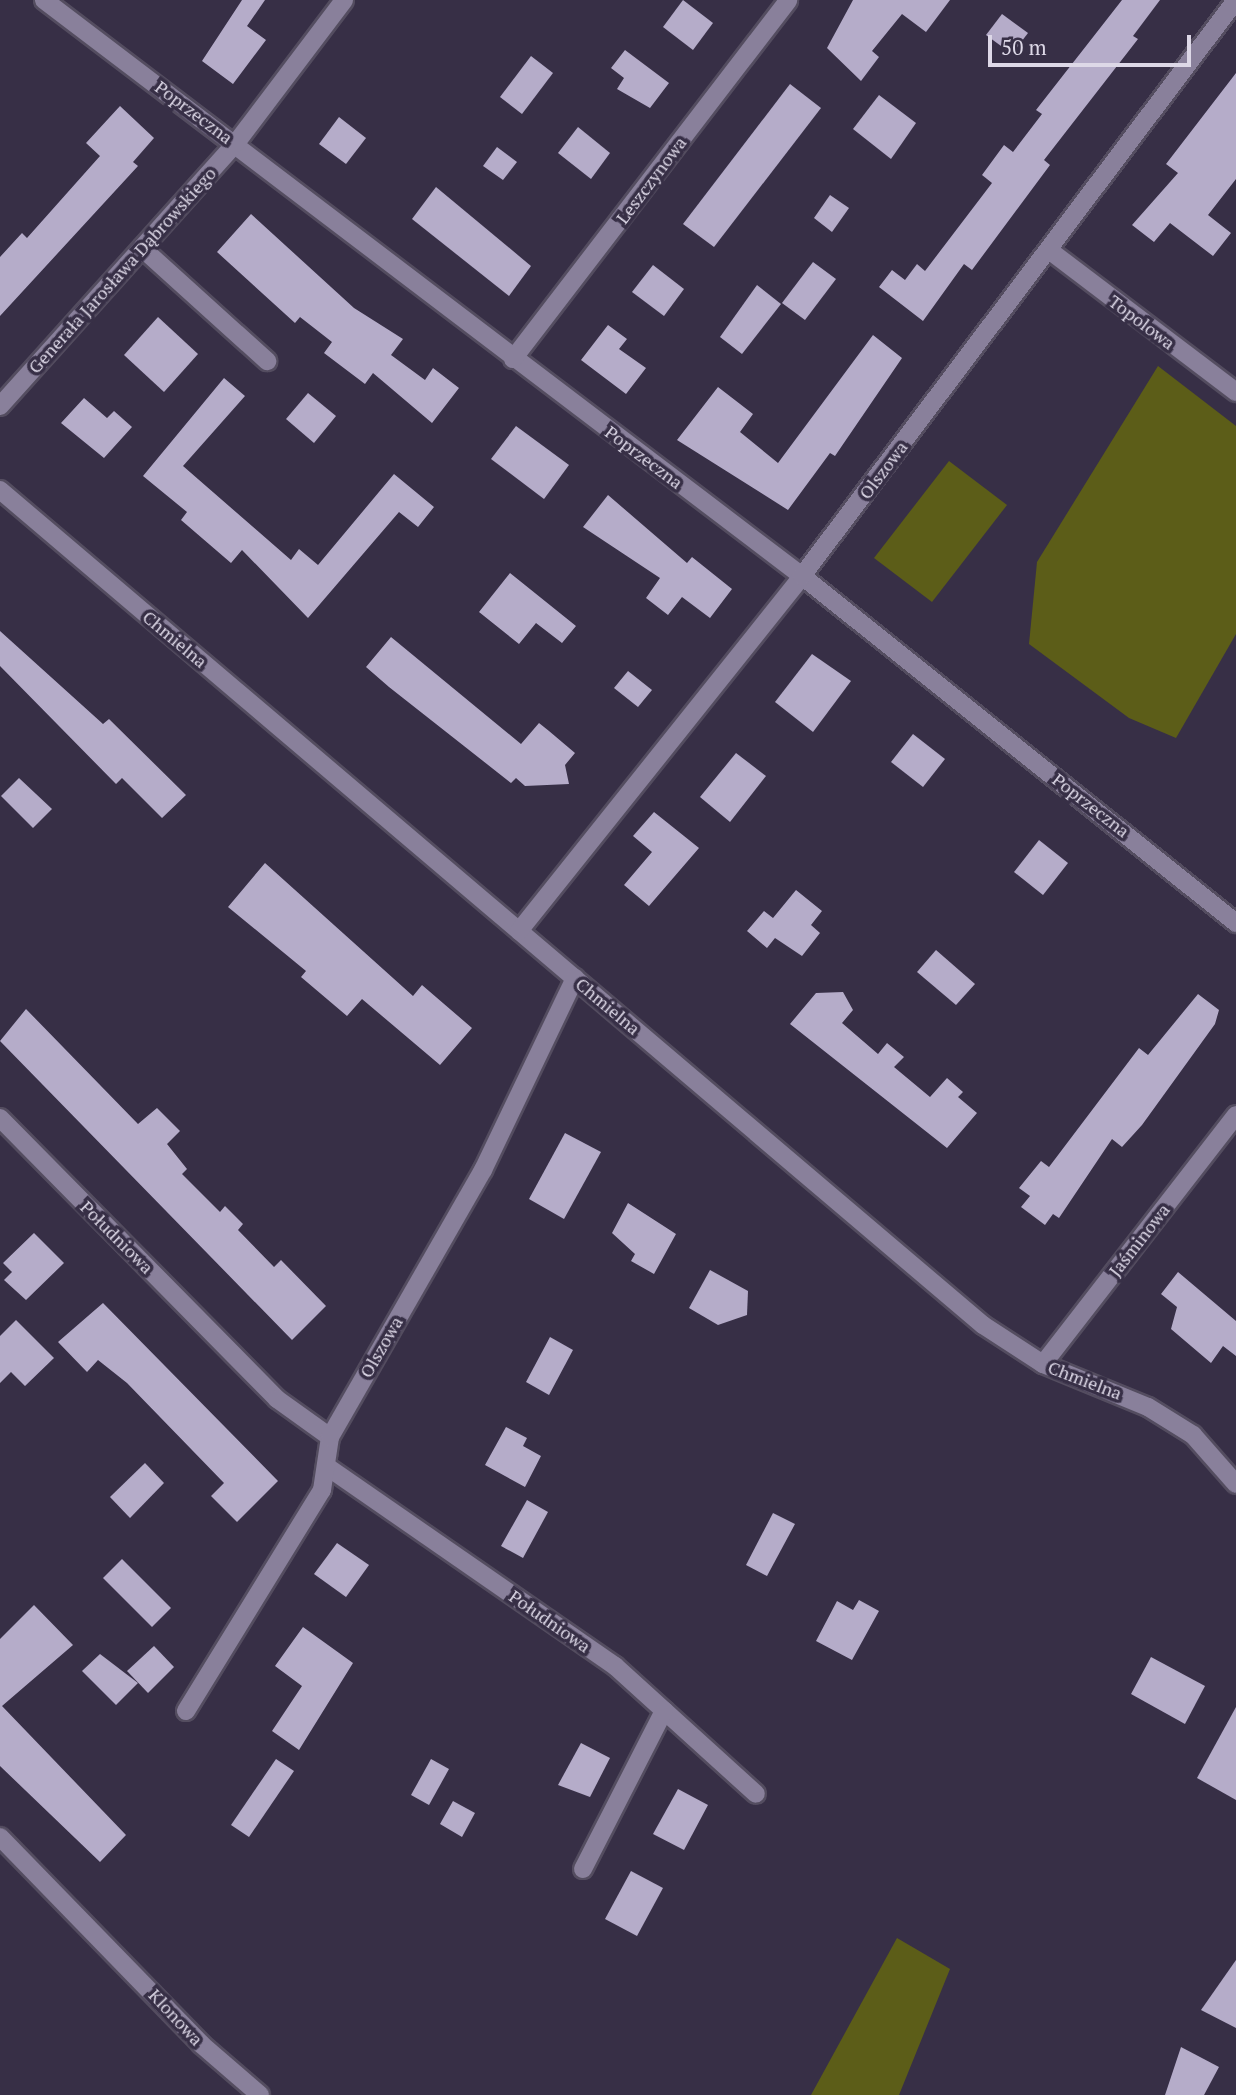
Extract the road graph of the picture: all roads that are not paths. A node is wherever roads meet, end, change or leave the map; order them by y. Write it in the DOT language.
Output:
graph roads {
  1 [pos="44,0"];
  2 [pos="344,0"];
  3 [pos="788,0"];
  4 [pos="1236,0"];
  5 [pos="236,143"];
  6 [pos="142,248"];
  7 [pos="1049,250"];
  8 [pos="513,359"];
  9 [pos="267,361"];
  10 [pos="1236,392"];
  11 [pos="0,406"];
  12 [pos="0,491"];
  13 [pos="802,576"];
  14 [pos="1214,902"];
  15 [pos="1236,906"];
  16 [pos="1236,923"];
  17 [pos="519,931"];
  18 [pos="575,978"];
  19 [pos="1236,1115"];
  20 [pos="0,1118"];
  21 [pos="1043,1364"];
  22 [pos="330,1437"];
  23 [pos="329,1468"];
  24 [pos="1236,1484"];
  25 [pos="664,1711"];
  26 [pos="187,1712"];
  27 [pos="756,1794"];
  28 [pos="0,1837"];
  29 [pos="583,1869"];
  30 [pos="260,2095"];
  1 -- 5 [label="street, Poprzeczna"];
  2 -- 5 [label="street, Generała Jarosława Dąbrowskiego"];
  3 -- 8 [label="street, Leszczynowa"];
  4 -- 7 [label="street, Olszowa"];
  5 -- 6 [label="street, Generała Jarosława Dąbrowskiego"];
  5 -- 8 [label="street, Poprzeczna"];
  6 -- 9 [label="street"];
  6 -- 11 [label="street, Generała Jarosława Dąbrowskiego"];
  7 -- 10 [label="street, Topolowa"];
  7 -- 13 [label="street, Olszowa"];
  8 -- 13 [label="street, Poprzeczna"];
  12 -- 17 [label="street, Chmielna"];
  13 -- 14 [label="street, Poprzeczna"];
  13 -- 17 [label="street, Olszowa"];
  14 -- 15 [label="street"];
  14 -- 16 [label="street, Poprzeczna"];
  17 -- 18 [label="street, Chmielna"];
  18 -- 21 [label="street, Chmielna"];
  18 -- 22 [label="street, Olszowa"];
  19 -- 21 [label="street, Jaśminowa"];
  20 -- 22 [label="street, Południowa"];
  21 -- 24 [label="street, Chmielna"];
  22 -- 23 [label="street, Olszowa"];
  23 -- 25 [label="street, Południowa"];
  23 -- 26 [label="street, Olszowa"];
  25 -- 27 [label="street, Południowa"];
  25 -- 29 [label="street"];
  28 -- 30 [label="street, Klonowa"];
}
